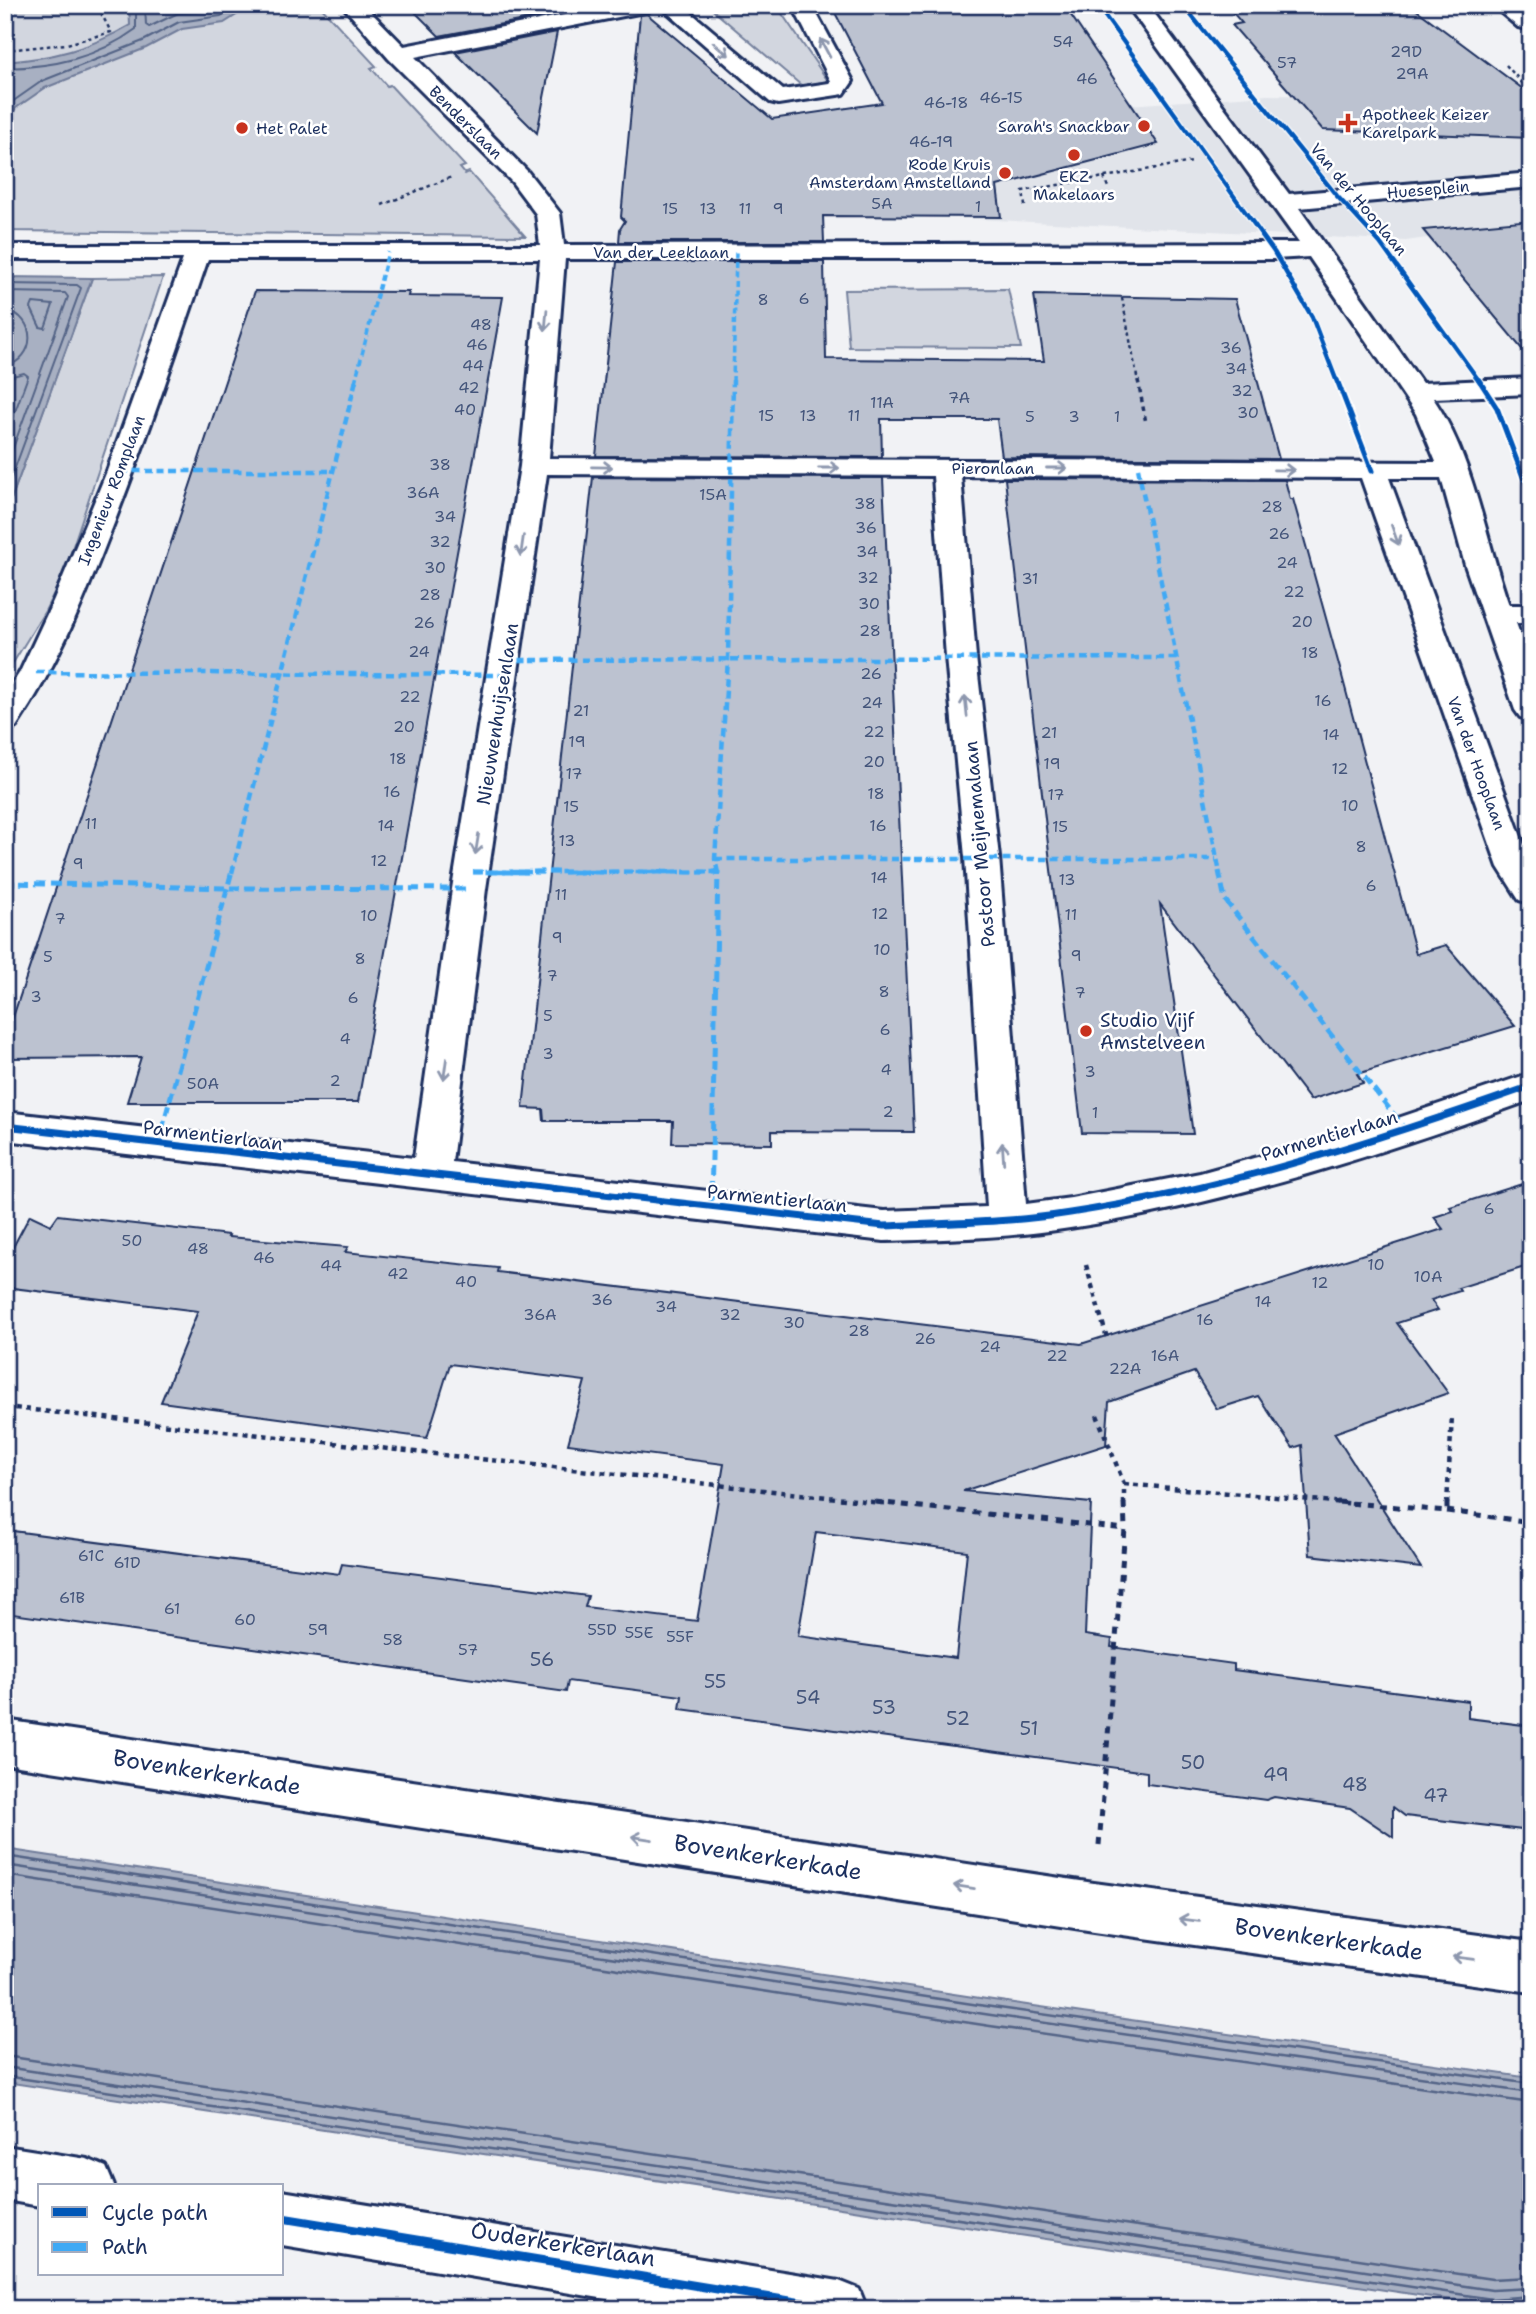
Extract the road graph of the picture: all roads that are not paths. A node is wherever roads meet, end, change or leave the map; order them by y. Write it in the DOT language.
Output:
graph roads {
  1 [pos="352,5"];
  2 [pos="649,5"];
  3 [pos="669,5"];
  4 [pos="802,5"];
  5 [pos="1137,5"];
  6 [pos="1502,5"];
  7 [pos="1531,24"];
  8 [pos="397,54"];
  9 [pos="1531,180"];
  10 [pos="1283,202"];
  11 [pos="1317,249"];
  12 [pos="5,251"];
  13 [pos="198,252"];
  14 [pos="552,252"];
  15 [pos="1531,386"];
  16 [pos="1415,391"];
  17 [pos="534,466"];
  18 [pos="946,468"];
  19 [pos="1453,470"];
  20 [pos="1372,471"];
  21 [pos="1496,614"];
  22 [pos="1531,614"];
  23 [pos="1531,710"];
  24 [pos="5,720"];
  25 [pos="1531,892"];
  26 [pos="1531,1086"];
  27 [pos="5,1126"];
  28 [pos="431,1175"];
  29 [pos="1008,1221"];
  30 [pos="5,1742"];
  31 [pos="1531,1967"];
  32 [pos="5,2173"];
  33 [pos="74,2184"];
  34 [pos="284,2218"];
  35 [pos="839,2309"];
  1 -- 8 [label="street, Benderslaan"];
  2 -- 8 [label="street"];
  3 -- 4 [label="street, one-way"];
  5 -- 10 [label="street"];
  6 -- 7 [label="street"];
  8 -- 14 [label="street, Benderslaan"];
  9 -- 10 [label="street, Hueseplein"];
  10 -- 11 [label="street"];
  11 -- 14 [label="street, Van der Leeklaan"];
  11 -- 16 [label="street"];
  12 -- 13 [label="street, Van der Leeklaan"];
  13 -- 14 [label="street, Van der Leeklaan"];
  13 -- 24 [label="street, Ingenieur Romplaan"];
  14 -- 17 [label="street, Nieuwenhuijsenlaan, one-way"];
  15 -- 16 [label="street"];
  16 -- 19 [label="street"];
  17 -- 18 [label="street, Pieronlaan, one-way"];
  17 -- 28 [label="street, Nieuwenhuijsenlaan, one-way"];
  18 -- 20 [label="street, Pieronlaan, one-way"];
  29 -- 18 [label="street, Pastoor Meijnemalaan, one-way"];
  19 -- 20 [label="street, Pieronlaan"];
  19 -- 21 [label="street"];
  20 -- 25 [label="street, Van der Hooplaan, one-way"];
  21 -- 22 [label="street"];
  21 -- 23 [label="street"];
  26 -- 29 [label="street, Parmentierlaan"];
  27 -- 28 [label="street, Parmentierlaan"];
  28 -- 29 [label="street, Parmentierlaan"];
  31 -- 30 [label="street, Bovenkerkerkade, one-way"];
  32 -- 33 [label="street"];
  34 -- 35 [label="street, Ouderkerkerlaan"];
}
